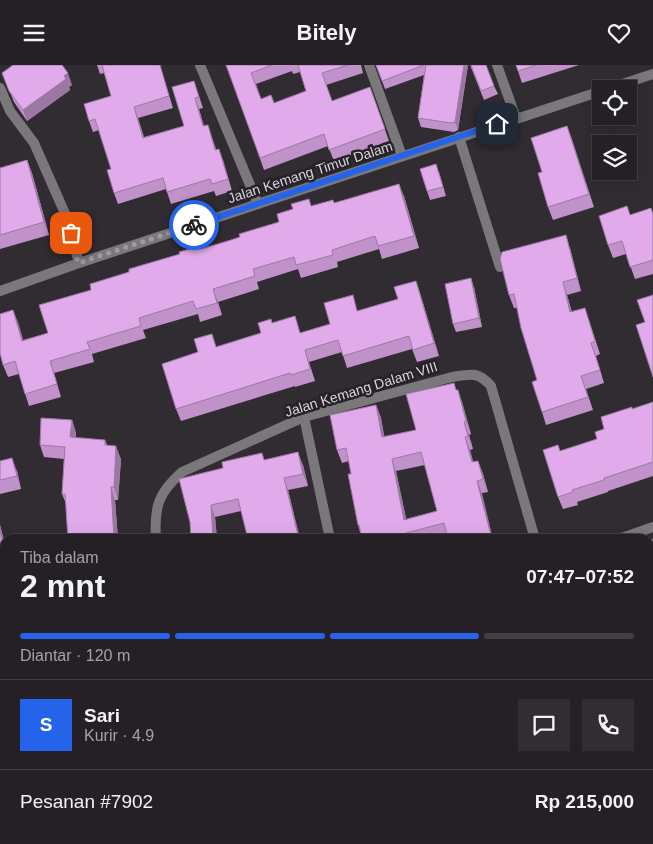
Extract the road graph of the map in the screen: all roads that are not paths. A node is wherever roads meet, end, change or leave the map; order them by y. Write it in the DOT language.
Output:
graph roads {
  1 [pos="200,65"];
  2 [pos="369,65"];
  3 [pos="497,65"];
  4 [pos="653,74"];
  5 [pos="635,80"];
  6 [pos="0,88"];
  7 [pos="592,94"];
  8 [pos="516,118"];
  9 [pos="459,137"];
  10 [pos="402,155"];
  11 [pos="258,204"];
  12 [pos="78,263"];
  13 [pos="500,267"];
  14 [pos="0,291"];
  15 [pos="304,417"];
  16 [pos="653,527"];
  17 [pos="156,534"];
  18 [pos="329,534"];
  19 [pos="534,534"];
  20 [pos="633,534"];
  1 -- 11 [label="street"];
  2 -- 10 [label="street"];
  3 -- 8 [label="street"];
  4 -- 5 [label="street"];
  6 -- 12 [label="street"];
  7 -- 8 [label="street, Jalan Kemang Timur Dalam"];
  8 -- 9 [label="street, Jalan Kemang Timur Dalam"];
  9 -- 10 [label="street, Jalan Kemang Timur Dalam"];
  9 -- 13 [label="street"];
  10 -- 11 [label="street, Jalan Kemang Timur Dalam"];
  11 -- 12 [label="street, Jalan Kemang Timur Dalam"];
  12 -- 14 [label="street, Jalan Kemang Timur Dalam"];
  15 -- 17 [label="street, Jalan Kemang Dalam VIII"];
  15 -- 18 [label="street"];
  15 -- 19 [label="street, Jalan Kemang Dalam VIII"];
  16 -- 20 [label="street"];
}
